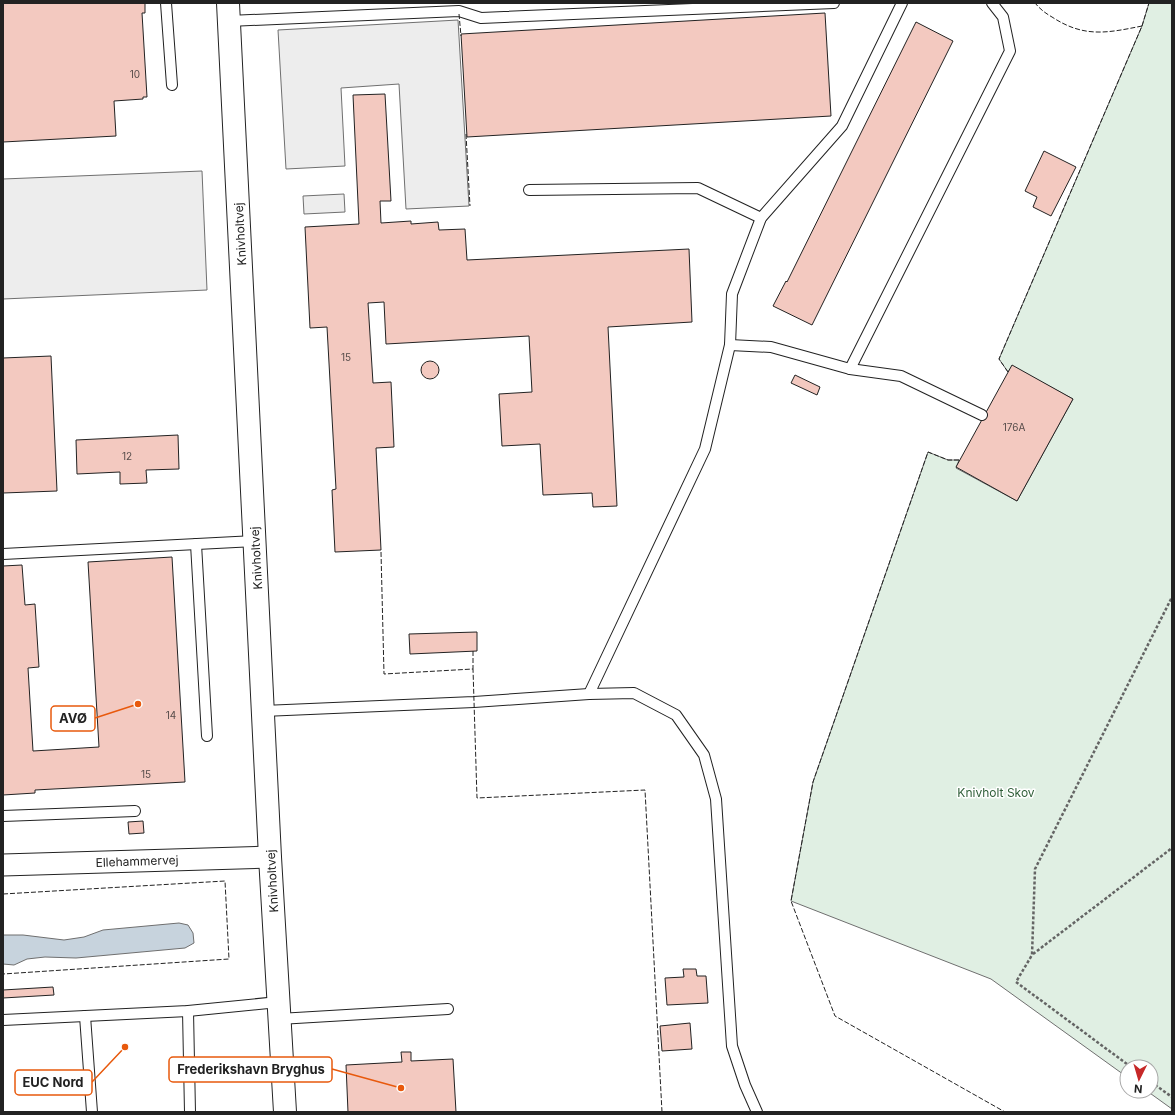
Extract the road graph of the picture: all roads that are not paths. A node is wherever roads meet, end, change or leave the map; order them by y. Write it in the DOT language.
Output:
graph roads {
  1 [pos="166,3"];
  2 [pos="834,3"];
  3 [pos="902,3"];
  4 [pos="992,3"];
  5 [pos="229,12"];
  6 [pos="172,85"];
  7 [pos="529,190"];
  8 [pos="761,218"];
  9 [pos="730,345"];
  10 [pos="850,369"];
  11 [pos="982,415"];
  12 [pos="255,541"];
  13 [pos="196,544"];
  14 [pos="3,554"];
  15 [pos="589,694"];
  16 [pos="263,711"];
  17 [pos="207,736"];
  18 [pos="135,812"];
  19 [pos="3,816"];
  20 [pos="270,857"];
  21 [pos="3,865"];
  22 [pos="448,1009"];
  23 [pos="279,1010"];
  24 [pos="188,1011"];
  25 [pos="85,1016"];
  26 [pos="3,1020"];
  27 [pos="92,1112"];
  28 [pos="190,1112"];
  29 [pos="285,1112"];
  30 [pos="757,1112"];
  1 -- 6 [label="lane"];
  2 -- 5 [label="lane"];
  3 -- 8 [label="lane"];
  4 -- 10 [label="lane"];
  5 -- 12 [label="street, Knivholtvej"];
  7 -- 8 [label="lane"];
  8 -- 9 [label="lane"];
  9 -- 10 [label="lane"];
  9 -- 15 [label="lane"];
  10 -- 11 [label="lane"];
  12 -- 13 [label="lane"];
  12 -- 16 [label="street, Knivholtvej"];
  13 -- 14 [label="lane"];
  13 -- 17 [label="lane"];
  15 -- 16 [label="lane"];
  15 -- 30 [label="lane"];
  16 -- 20 [label="street, Knivholtvej"];
  18 -- 19 [label="lane"];
  20 -- 21 [label="street, Ellehammervej"];
  20 -- 23 [label="street, Knivholtvej"];
  22 -- 23 [label="lane"];
  23 -- 24 [label="lane"];
  23 -- 29 [label="street, Knivholtvej"];
  24 -- 25 [label="lane"];
  24 -- 28 [label="lane"];
  25 -- 26 [label="lane"];
  25 -- 27 [label="lane"];
}
